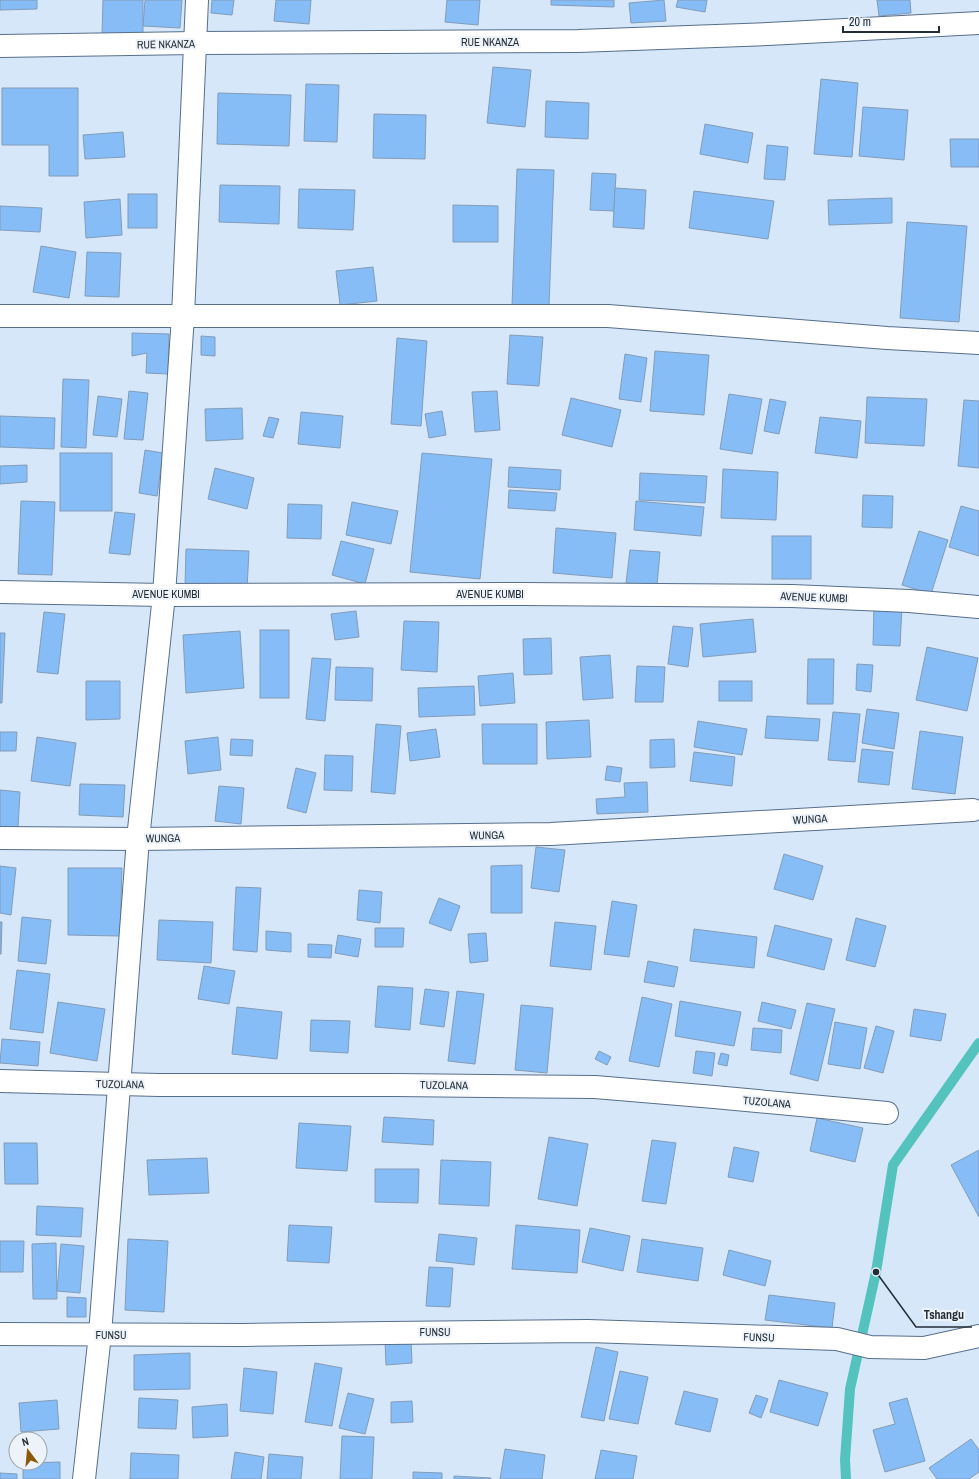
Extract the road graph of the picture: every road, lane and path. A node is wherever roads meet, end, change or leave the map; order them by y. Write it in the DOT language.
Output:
graph roads {
  1 [pos="197,0"];
  2 [pos="979,23"];
  3 [pos="195,43"];
  4 [pos="0,46"];
  5 [pos="0,316"];
  6 [pos="183,316"];
  7 [pos="979,343"];
  8 [pos="0,592"];
  9 [pos="164,595"];
  10 [pos="979,607"];
  11 [pos="973,810"];
  12 [pos="0,838"];
  13 [pos="138,839"];
  14 [pos="0,1081"];
  15 [pos="119,1084"];
  16 [pos="887,1113"];
  17 [pos="0,1334"];
  18 [pos="100,1334"];
  19 [pos="979,1336"];
  20 [pos="84,1479"];
  1 -- 3 [label="street"];
  2 -- 3 [label="street, RUE NKANZA"];
  3 -- 4 [label="street, RUE NKANZA"];
  3 -- 6 [label="street"];
  5 -- 6 [label="street"];
  6 -- 7 [label="street"];
  6 -- 9 [label="street"];
  8 -- 9 [label="street, AVENUE KUMBI"];
  9 -- 10 [label="street, AVENUE KUMBI"];
  9 -- 13 [label="street"];
  11 -- 13 [label="street, WUNGA"];
  12 -- 13 [label="street, WUNGA"];
  13 -- 15 [label="street"];
  14 -- 15 [label="street, TUZOLANA"];
  15 -- 16 [label="street, TUZOLANA"];
  15 -- 18 [label="street"];
  17 -- 18 [label="street, FUNSU"];
  18 -- 19 [label="street, FUNSU"];
  18 -- 20 [label="street"];
}
